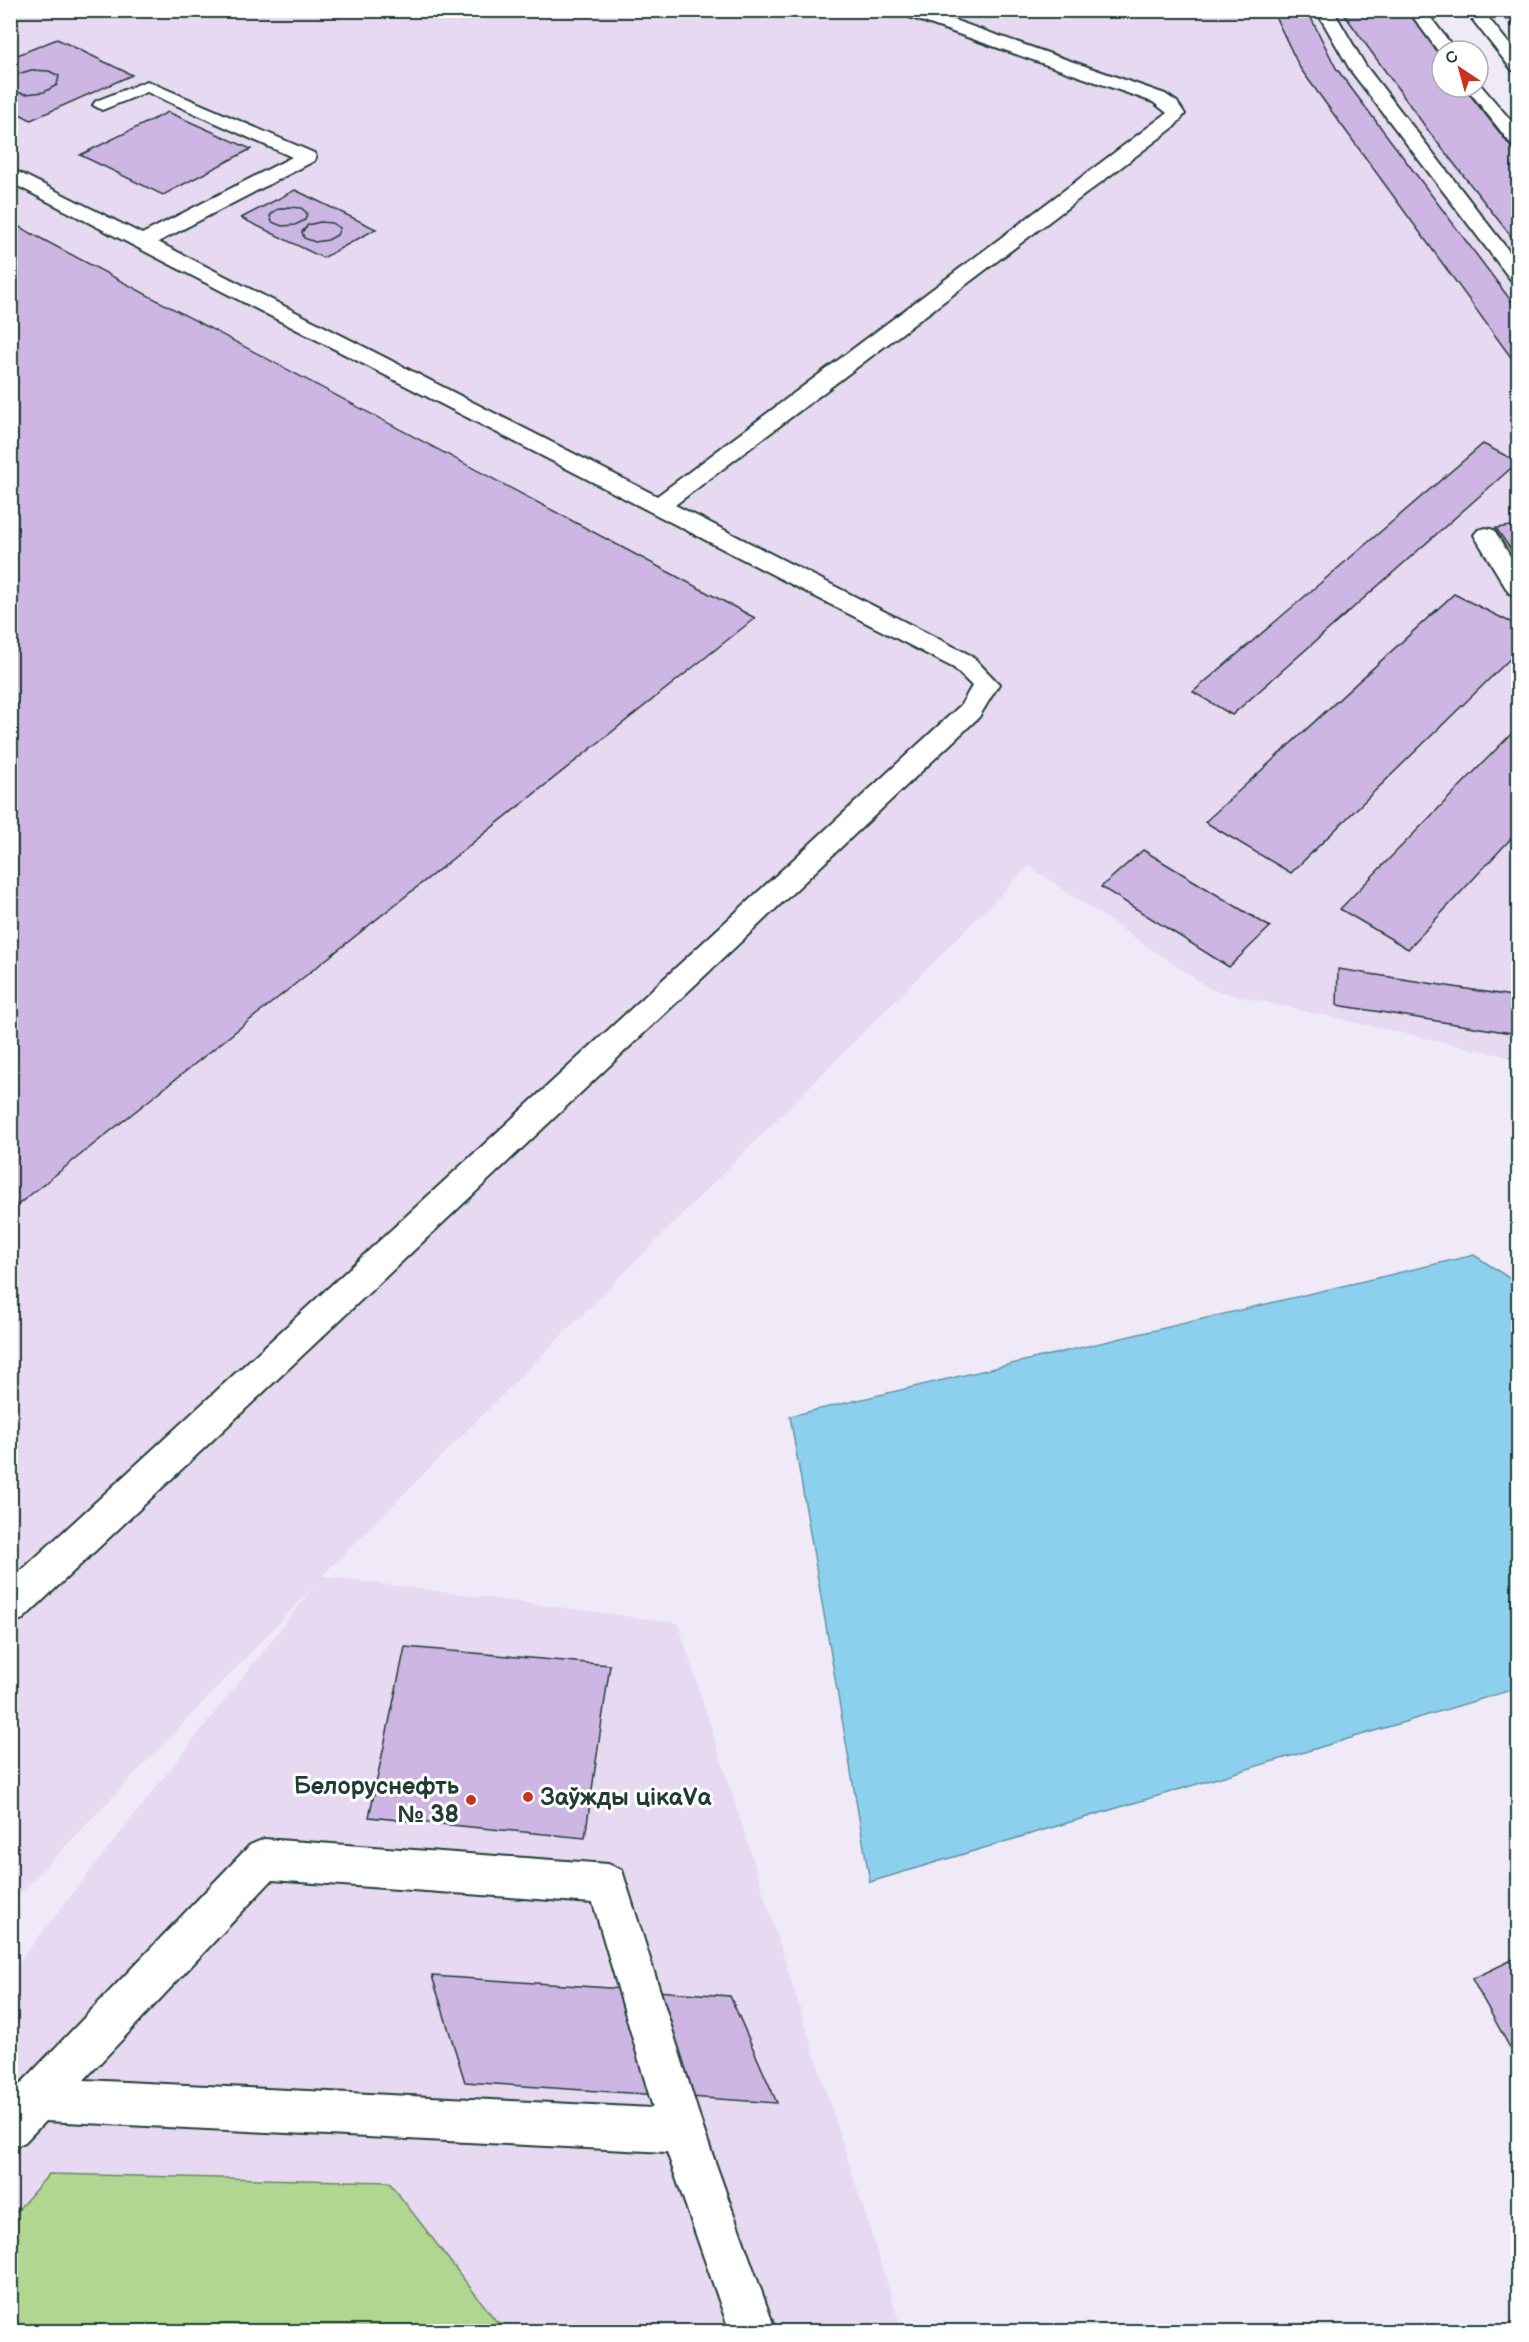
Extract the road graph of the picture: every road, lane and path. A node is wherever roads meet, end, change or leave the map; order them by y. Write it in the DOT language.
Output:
graph roads {
  1 [pos="907,10"];
  2 [pos="1324,10"];
  3 [pos="1416,10"];
  4 [pos="1473,10"];
  5 [pos="1438,39"];
  6 [pos="1518,66"];
  7 [pos="1485,99"];
  8 [pos="102,105"];
  9 [pos="1518,140"];
  10 [pos="10,174"];
  11 [pos="142,242"];
  12 [pos="1518,276"];
  13 [pos="659,506"];
  14 [pos="1486,535"];
  15 [pos="1518,588"];
  16 [pos="10,1606"];
  17 [pos="23,2113"];
  18 [pos="682,2131"];
  19 [pos="753,2331"];
  1 -- 13 [label="lane"];
  2 -- 12 [label="lane"];
  3 -- 5 [label="lane"];
  4 -- 6 [label="lane"];
  7 -- 9 [label="lane"];
  8 -- 11 [label="lane"];
  10 -- 11 [label="lane"];
  11 -- 13 [label="lane"];
  13 -- 16 [label="lane"];
  14 -- 15 [label="lane"];
  17 -- 18 [label="lane"];
  17 -- 18 [label="lane"];
  18 -- 19 [label="lane"];
}
